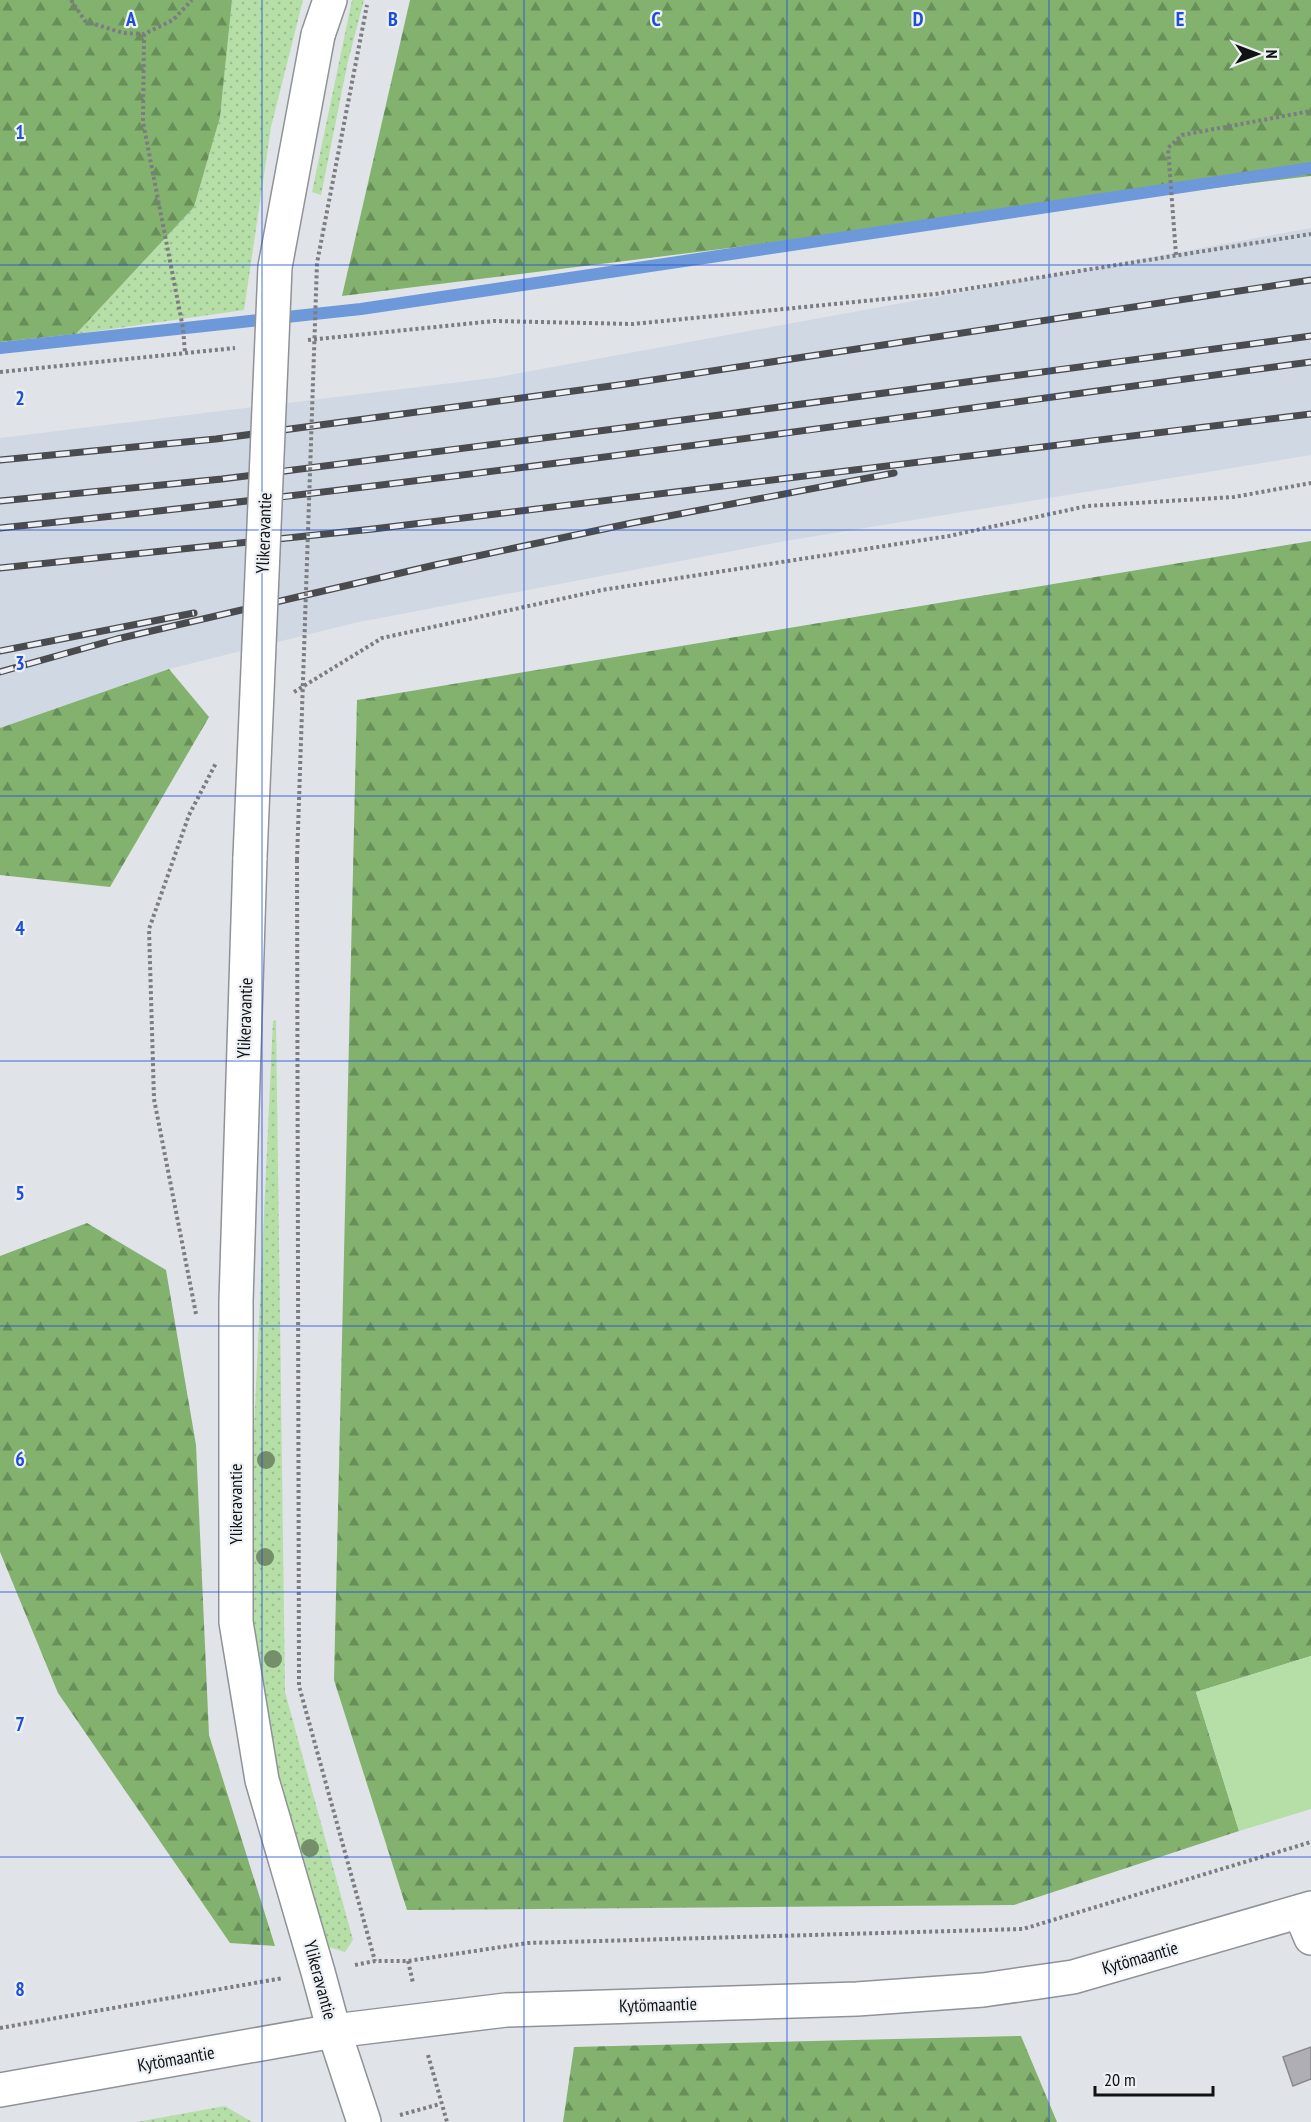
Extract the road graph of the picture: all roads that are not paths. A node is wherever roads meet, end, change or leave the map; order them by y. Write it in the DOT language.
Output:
graph roads {
  1 [pos="330,0"];
  2 [pos="1307,1919"];
  3 [pos="334,2031"];
  4 [pos="0,2090"];
  5 [pos="380,2119"];
  1 -- 3 [label="street, Ylikeravantie, bridge"];
  2 -- 3 [label="street, Kytömaantie"];
  3 -- 4 [label="street, Kytömaantie"];
  3 -- 5 [label="street, Ylikeravantie"];
}
